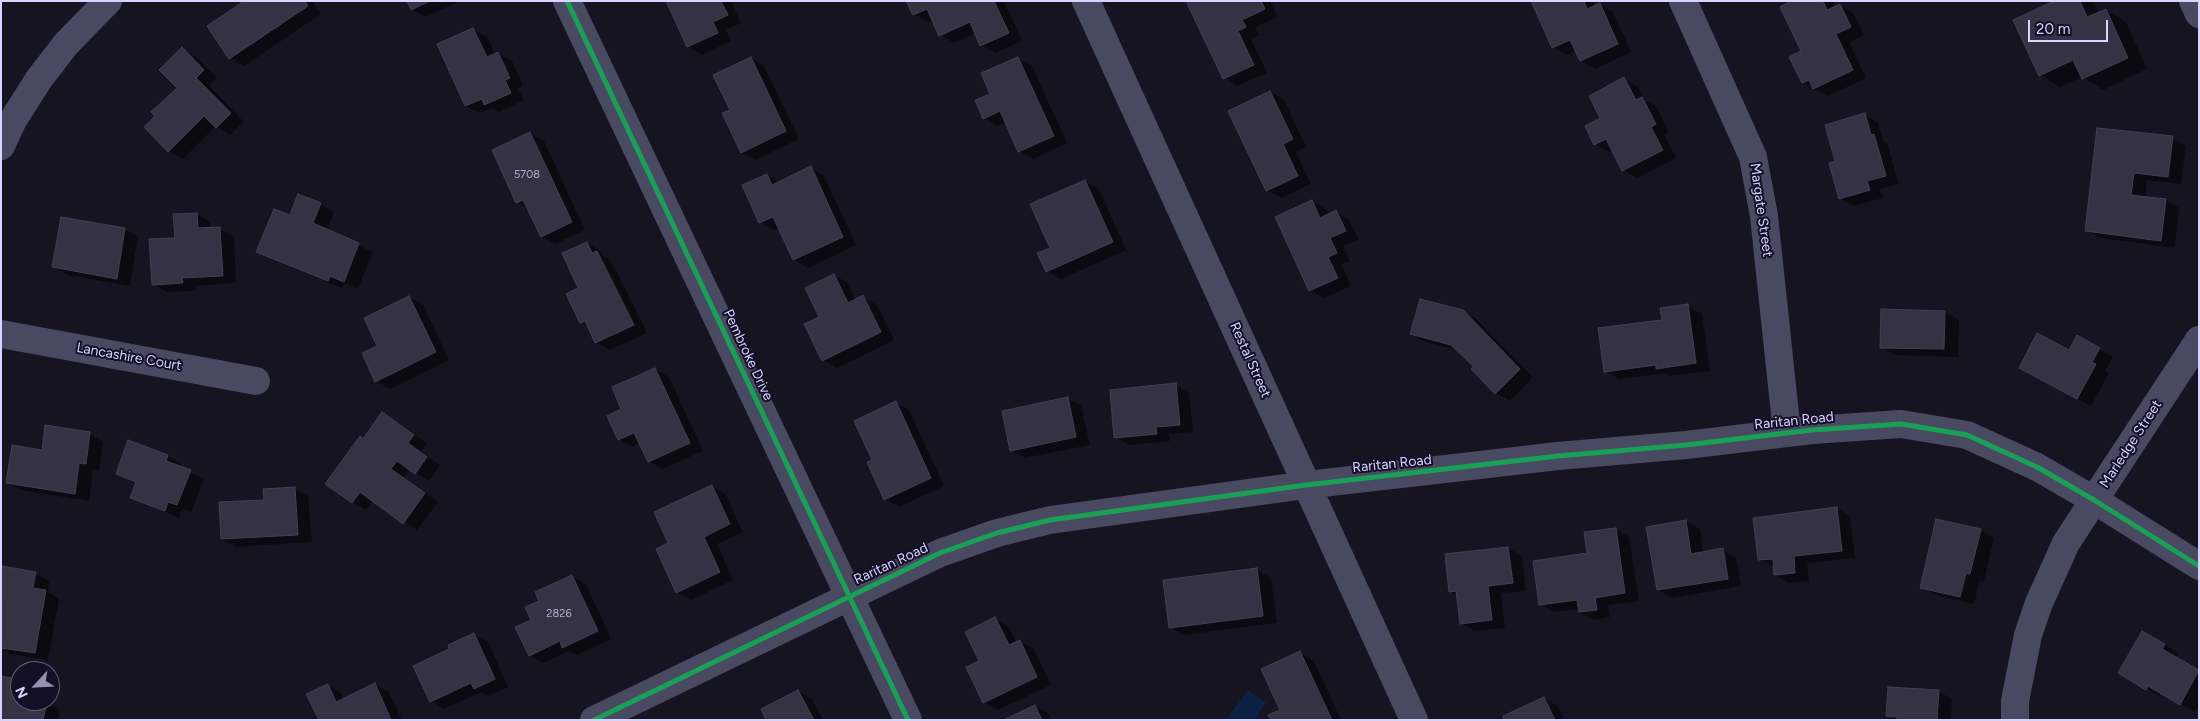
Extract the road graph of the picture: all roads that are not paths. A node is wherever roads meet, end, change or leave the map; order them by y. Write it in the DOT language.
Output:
graph roads {
  1 [pos="108,1"];
  2 [pos="567,1"];
  3 [pos="1086,1"];
  4 [pos="1683,1"];
  5 [pos="2193,1"];
  6 [pos="2199,14"];
  7 [pos="1,146"];
  8 [pos="1,334"];
  9 [pos="2199,340"];
  10 [pos="256,380"];
  11 [pos="1787,433"];
  12 [pos="1306,485"];
  13 [pos="2094,500"];
  14 [pos="2199,566"];
  15 [pos="850,596"];
  16 [pos="594,720"];
  17 [pos="908,720"];
  18 [pos="1414,720"];
  19 [pos="2015,720"];
  1 -- 7 [label="street"];
  2 -- 15 [label="street, Pembroke Drive"];
  3 -- 12 [label="street, Restal Street"];
  4 -- 11 [label="street, Margate Street"];
  5 -- 6 [label="street"];
  8 -- 10 [label="street, Lancashire Court"];
  9 -- 13 [label="street, Marledge Street"];
  11 -- 12 [label="street, Raritan Road"];
  11 -- 13 [label="street, Raritan Road"];
  12 -- 15 [label="street, Raritan Road"];
  12 -- 18 [label="street, Restal Street"];
  13 -- 14 [label="street, Raritan Road"];
  13 -- 19 [label="street, Marledge Street"];
  15 -- 16 [label="street, Raritan Road"];
  15 -- 17 [label="street, Pembroke Drive"];
}
